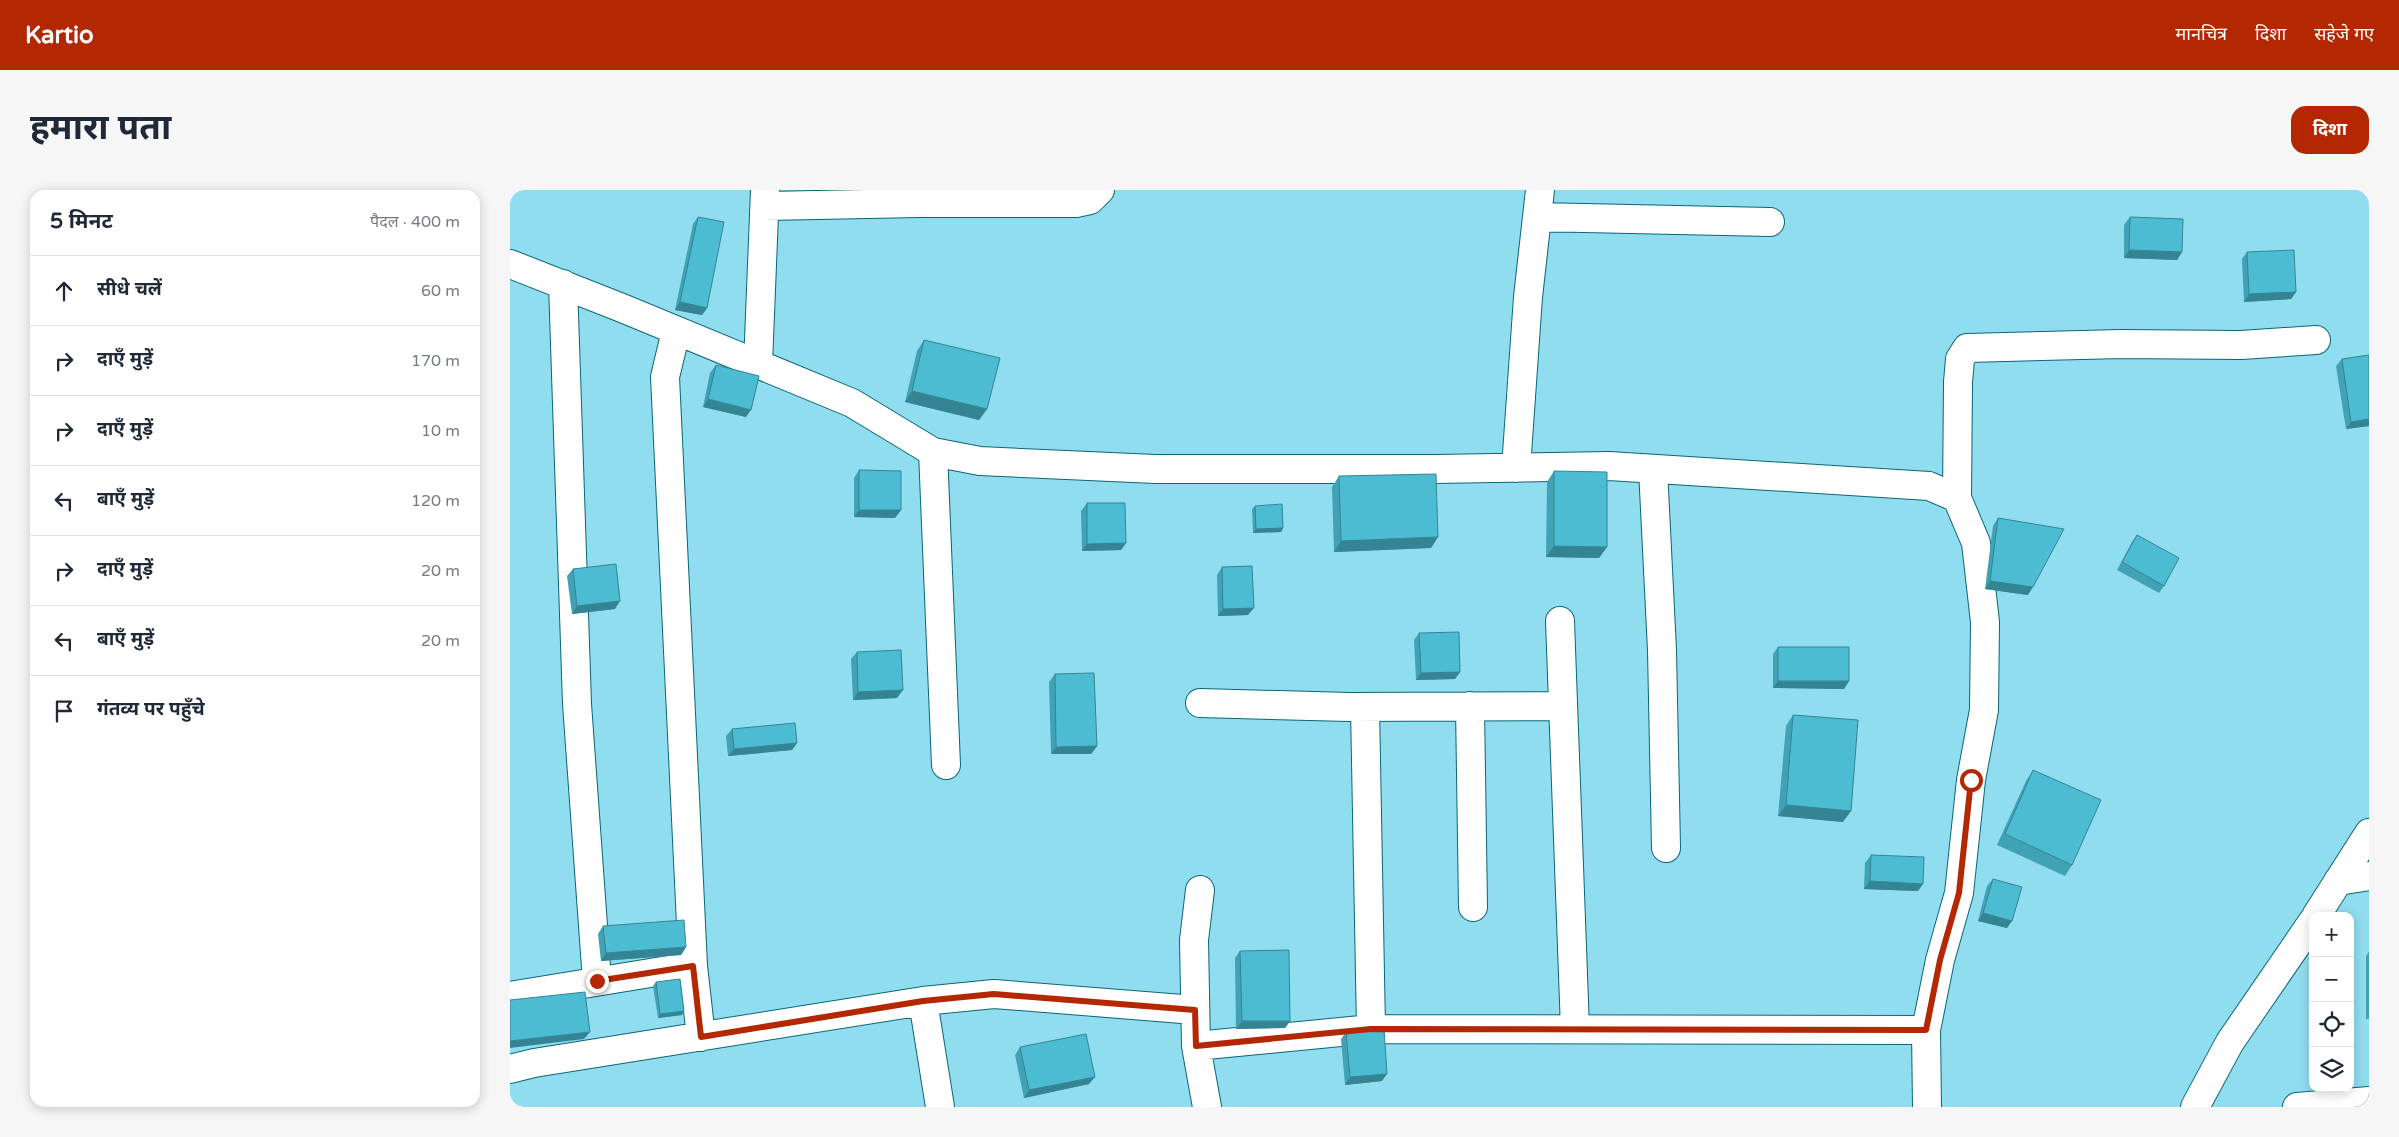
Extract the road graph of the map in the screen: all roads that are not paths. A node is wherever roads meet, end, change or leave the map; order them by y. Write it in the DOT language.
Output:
graph roads {
  1 [pos="1100,190"];
  2 [pos="1540,190"];
  3 [pos="765,198"];
  4 [pos="1537,217"];
  5 [pos="1770,222"];
  6 [pos="510,264"];
  7 [pos="563,284"];
  8 [pos="676,330"];
  9 [pos="2316,340"];
  10 [pos="758,364"];
  11 [pos="933,452"];
  12 [pos="1516,468"];
  13 [pos="1653,469"];
  14 [pos="1957,498"];
  15 [pos="1560,621"];
  16 [pos="1200,702"];
  17 [pos="1470,706"];
  18 [pos="1563,706"];
  19 [pos="1365,707"];
  20 [pos="946,764"];
  21 [pos="2369,833"];
  22 [pos="1666,848"];
  23 [pos="2369,876"];
  24 [pos="2338,881"];
  25 [pos="1200,890"];
  26 [pos="1473,907"];
  27 [pos="2319,912"];
  28 [pos="2309,927"];
  29 [pos="693,966"];
  30 [pos="597,981"];
  31 [pos="510,996"];
  32 [pos="923,1001"];
  33 [pos="1195,1010"];
  34 [pos="1371,1029"];
  35 [pos="1575,1029"];
  36 [pos="1926,1030"];
  37 [pos="701,1037"];
  38 [pos="1196,1046"];
  39 [pos="510,1069"];
  40 [pos="2369,1101"];
  41 [pos="940,1107"];
  42 [pos="1207,1107"];
  43 [pos="1926,1107"];
  44 [pos="2194,1107"];
  45 [pos="2297,1107"];
  1 -- 3 [label="street"];
  2 -- 4 [label="street"];
  3 -- 10 [label="street"];
  4 -- 5 [label="street"];
  4 -- 12 [label="street"];
  6 -- 7 [label="street"];
  7 -- 8 [label="street"];
  7 -- 30 [label="street"];
  8 -- 10 [label="street"];
  8 -- 29 [label="street"];
  9 -- 14 [label="street"];
  10 -- 11 [label="street"];
  11 -- 12 [label="street"];
  11 -- 20 [label="street"];
  12 -- 13 [label="street"];
  13 -- 14 [label="street"];
  13 -- 22 [label="street"];
  14 -- 36 [label="street"];
  15 -- 18 [label="street"];
  16 -- 19 [label="street"];
  17 -- 18 [label="street"];
  17 -- 19 [label="street"];
  17 -- 26 [label="street"];
  18 -- 35 [label="street"];
  19 -- 34 [label="street"];
  21 -- 24 [label="street"];
  23 -- 24 [label="street"];
  24 -- 27 [label="street"];
  25 -- 33 [label="street"];
  28 -- 44 [label="street"];
  29 -- 30 [label="street"];
  29 -- 37 [label="street"];
  30 -- 31 [label="street"];
  32 -- 33 [label="street"];
  32 -- 37 [label="street"];
  32 -- 41 [label="street"];
  33 -- 38 [label="street"];
  34 -- 35 [label="street"];
  34 -- 38 [label="street"];
  35 -- 36 [label="street"];
  36 -- 43 [label="street"];
  37 -- 39 [label="street"];
  38 -- 42 [label="street"];
  40 -- 45 [label="street"];
}
